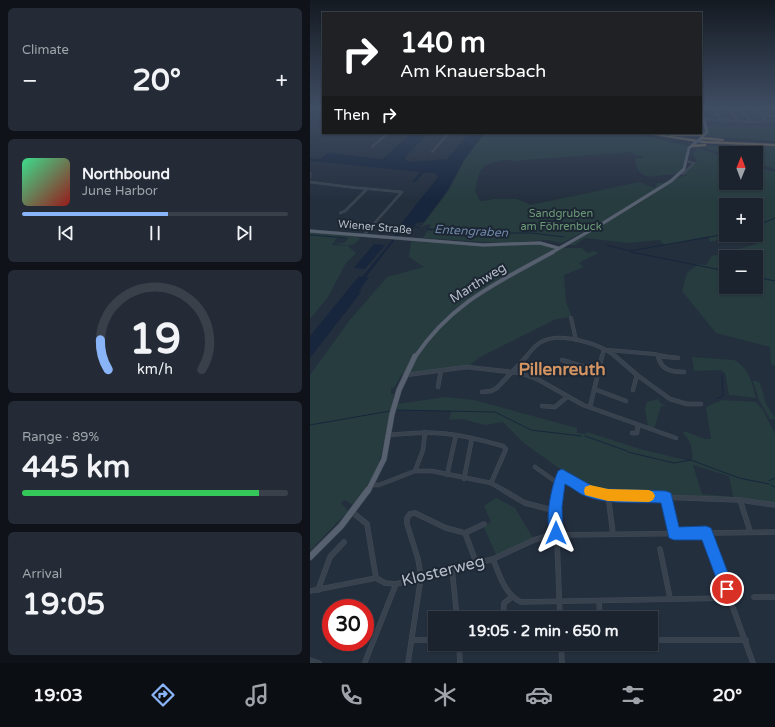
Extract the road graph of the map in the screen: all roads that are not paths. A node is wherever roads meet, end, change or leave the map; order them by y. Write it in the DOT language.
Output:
graph roads {
  1 [pos="382,138"];
  2 [pos="445,138"];
  3 [pos="664,138"];
  4 [pos="676,138"];
  5 [pos="682,138"];
  6 [pos="701,138"];
  7 [pos="709,138"];
  8 [pos="751,144"];
  9 [pos="764,144"];
  10 [pos="775,144"];
  11 [pos="692,146"];
  12 [pos="372,147"];
  13 [pos="432,152"];
  14 [pos="686,162"];
  15 [pos="680,173"];
  16 [pos="310,182"];
  17 [pos="367,188"];
  18 [pos="340,213"];
  19 [pos="310,231"];
  20 [pos="364,235"];
  21 [pos="558,248"];
  22 [pos="571,318"];
  23 [pos="576,340"];
  24 [pos="606,350"];
  25 [pos="658,356"];
  26 [pos="678,358"];
  27 [pos="562,360"];
  28 [pos="441,370"];
  29 [pos="598,371"];
  30 [pos="512,372"];
  31 [pos="684,372"];
  32 [pos="405,375"];
  33 [pos="637,375"];
  34 [pos="438,387"];
  35 [pos="594,390"];
  36 [pos="633,390"];
  37 [pos="482,392"];
  38 [pos="567,397"];
  39 [pos="626,401"];
  40 [pos="701,404"];
  41 [pos="542,406"];
  42 [pos="590,408"];
  43 [pos="638,425"];
  44 [pos="425,432"];
  45 [pos="632,433"];
  46 [pos="456,435"];
  47 [pos="389,436"];
  48 [pos="472,438"];
  49 [pos="676,438"];
  50 [pos="535,467"];
  51 [pos="415,471"];
  52 [pos="447,475"];
  53 [pos="464,478"];
  54 [pos="491,484"];
  55 [pos="559,484"];
  56 [pos="371,485"];
  57 [pos="608,495"];
  58 [pos="666,497"];
  59 [pos="740,500"];
  60 [pos="775,505"];
  61 [pos="556,511"];
  62 [pos="352,512"];
  63 [pos="484,524"];
  64 [pos="750,531"];
  65 [pos="775,532"];
  66 [pos="464,533"];
  67 [pos="674,533"];
  68 [pos="706,533"];
  69 [pos="613,534"];
  70 [pos="557,535"];
  71 [pos="344,542"];
  72 [pos="660,549"];
  73 [pos="310,557"];
  74 [pos="493,559"];
  75 [pos="476,562"];
  76 [pos="452,569"];
  77 [pos="421,577"];
  78 [pos="376,578"];
  79 [pos="396,584"];
  80 [pos="318,590"];
  81 [pos="310,591"];
  82 [pos="512,597"];
  83 [pos="754,597"];
  84 [pos="670,598"];
  85 [pos="730,598"];
  86 [pos="775,598"];
  87 [pos="598,601"];
  88 [pos="559,602"];
  89 [pos="456,611"];
  90 [pos="503,611"];
  91 [pos="560,611"];
  92 [pos="599,611"];
  93 [pos="412,640"];
  94 [pos="428,640"];
  95 [pos="658,640"];
  96 [pos="746,640"];
  97 [pos="459,651"];
  98 [pos="561,651"];
  99 [pos="310,660"];
  100 [pos="366,662"];
  101 [pos="319,663"];
  102 [pos="408,663"];
  103 [pos="460,663"];
  104 [pos="562,663"];
  105 [pos="753,663"];
  1 -- 12 [label="street"];
  2 -- 13 [label="street"];
  3 -- 11 [label="highway"];
  4 -- 8 [label="highway"];
  5 -- 9 [label="highway"];
  6 -- 11 [label="main road, bridge"];
  7 -- 9 [label="highway"];
  8 -- 10 [label="highway"];
  8 -- 11 [label="highway"];
  9 -- 10 [label="highway"];
  11 -- 14 [label="main road, Marthweg"];
  14 -- 15 [label="main road, Marthweg"];
  14 -- 15 [label="street"];
  15 -- 21 [label="main road, Marthweg"];
  16 -- 17 [label="street"];
  17 -- 18 [label="street"];
  17 -- 20 [label="street"];
  19 -- 20 [label="main road, Wiener Straße"];
  20 -- 21 [label="main road, Wiener Straße"];
  21 -- 32 [label="main road, Marthweg"];
  22 -- 23 [label="street"];
  23 -- 24 [label="street"];
  23 -- 30 [label="street"];
  24 -- 25 [label="street"];
  24 -- 29 [label="street"];
  24 -- 33 [label="street"];
  25 -- 26 [label="street"];
  25 -- 31 [label="street"];
  27 -- 29 [label="street"];
  28 -- 30 [label="street"];
  28 -- 32 [label="street"];
  28 -- 34 [label="street"];
  29 -- 35 [label="street"];
  30 -- 37 [label="street"];
  30 -- 38 [label="street"];
  32 -- 47 [label="main road, Marthweg"];
  33 -- 36 [label="street"];
  33 -- 40 [label="street"];
  35 -- 39 [label="street"];
  35 -- 42 [label="street"];
  38 -- 41 [label="street"];
  38 -- 42 [label="street"];
  42 -- 43 [label="street"];
  43 -- 45 [label="street"];
  43 -- 49 [label="street"];
  44 -- 46 [label="street"];
  44 -- 47 [label="street"];
  44 -- 51 [label="street"];
  46 -- 48 [label="street"];
  46 -- 52 [label="street"];
  47 -- 56 [label="main road, Marthweg"];
  48 -- 53 [label="street"];
  48 -- 54 [label="street"];
  50 -- 55 [label="street"];
  51 -- 52 [label="street"];
  51 -- 56 [label="street"];
  52 -- 53 [label="street"];
  53 -- 54 [label="street"];
  54 -- 61 [label="street"];
  55 -- 57 [label="street"];
  55 -- 61 [label="street"];
  56 -- 62 [label="main road, Marthweg"];
  57 -- 58 [label="street"];
  57 -- 69 [label="street"];
  58 -- 59 [label="street"];
  58 -- 67 [label="street"];
  59 -- 60 [label="street"];
  59 -- 64 [label="street"];
  61 -- 70 [label="street"];
  62 -- 73 [label="main road, Marthweg"];
  62 -- 78 [label="street"];
  63 -- 66 [label="street"];
  64 -- 65 [label="street, Klosterweg"];
  64 -- 68 [label="street, Klosterweg"];
  66 -- 75 [label="street"];
  66 -- 77 [label="street"];
  67 -- 68 [label="street, Klosterweg"];
  67 -- 69 [label="street, Klosterweg"];
  68 -- 85 [label="street"];
  69 -- 70 [label="street, Klosterweg"];
  70 -- 74 [label="street, Klosterweg"];
  70 -- 88 [label="street"];
  71 -- 80 [label="street"];
  72 -- 84 [label="street"];
  74 -- 75 [label="street, Klosterweg"];
  74 -- 82 [label="street"];
  75 -- 76 [label="street, Klosterweg"];
  76 -- 77 [label="street, Klosterweg"];
  76 -- 89 [label="street"];
  77 -- 79 [label="street, Klosterweg"];
  77 -- 93 [label="street"];
  78 -- 79 [label="street, Klosterweg"];
  78 -- 80 [label="street"];
  79 -- 100 [label="street"];
  80 -- 81 [label="street"];
  82 -- 88 [label="street"];
  82 -- 90 [label="street"];
  83 -- 86 [label="street"];
  84 -- 85 [label="street"];
  84 -- 87 [label="street"];
  85 -- 96 [label="street"];
  87 -- 88 [label="street"];
  87 -- 92 [label="street"];
  88 -- 91 [label="street"];
  93 -- 94 [label="street"];
  93 -- 102 [label="street"];
  95 -- 96 [label="street"];
  96 -- 105 [label="street"];
  97 -- 103 [label="street"];
  98 -- 104 [label="street"];
  99 -- 101 [label="street"];
}
